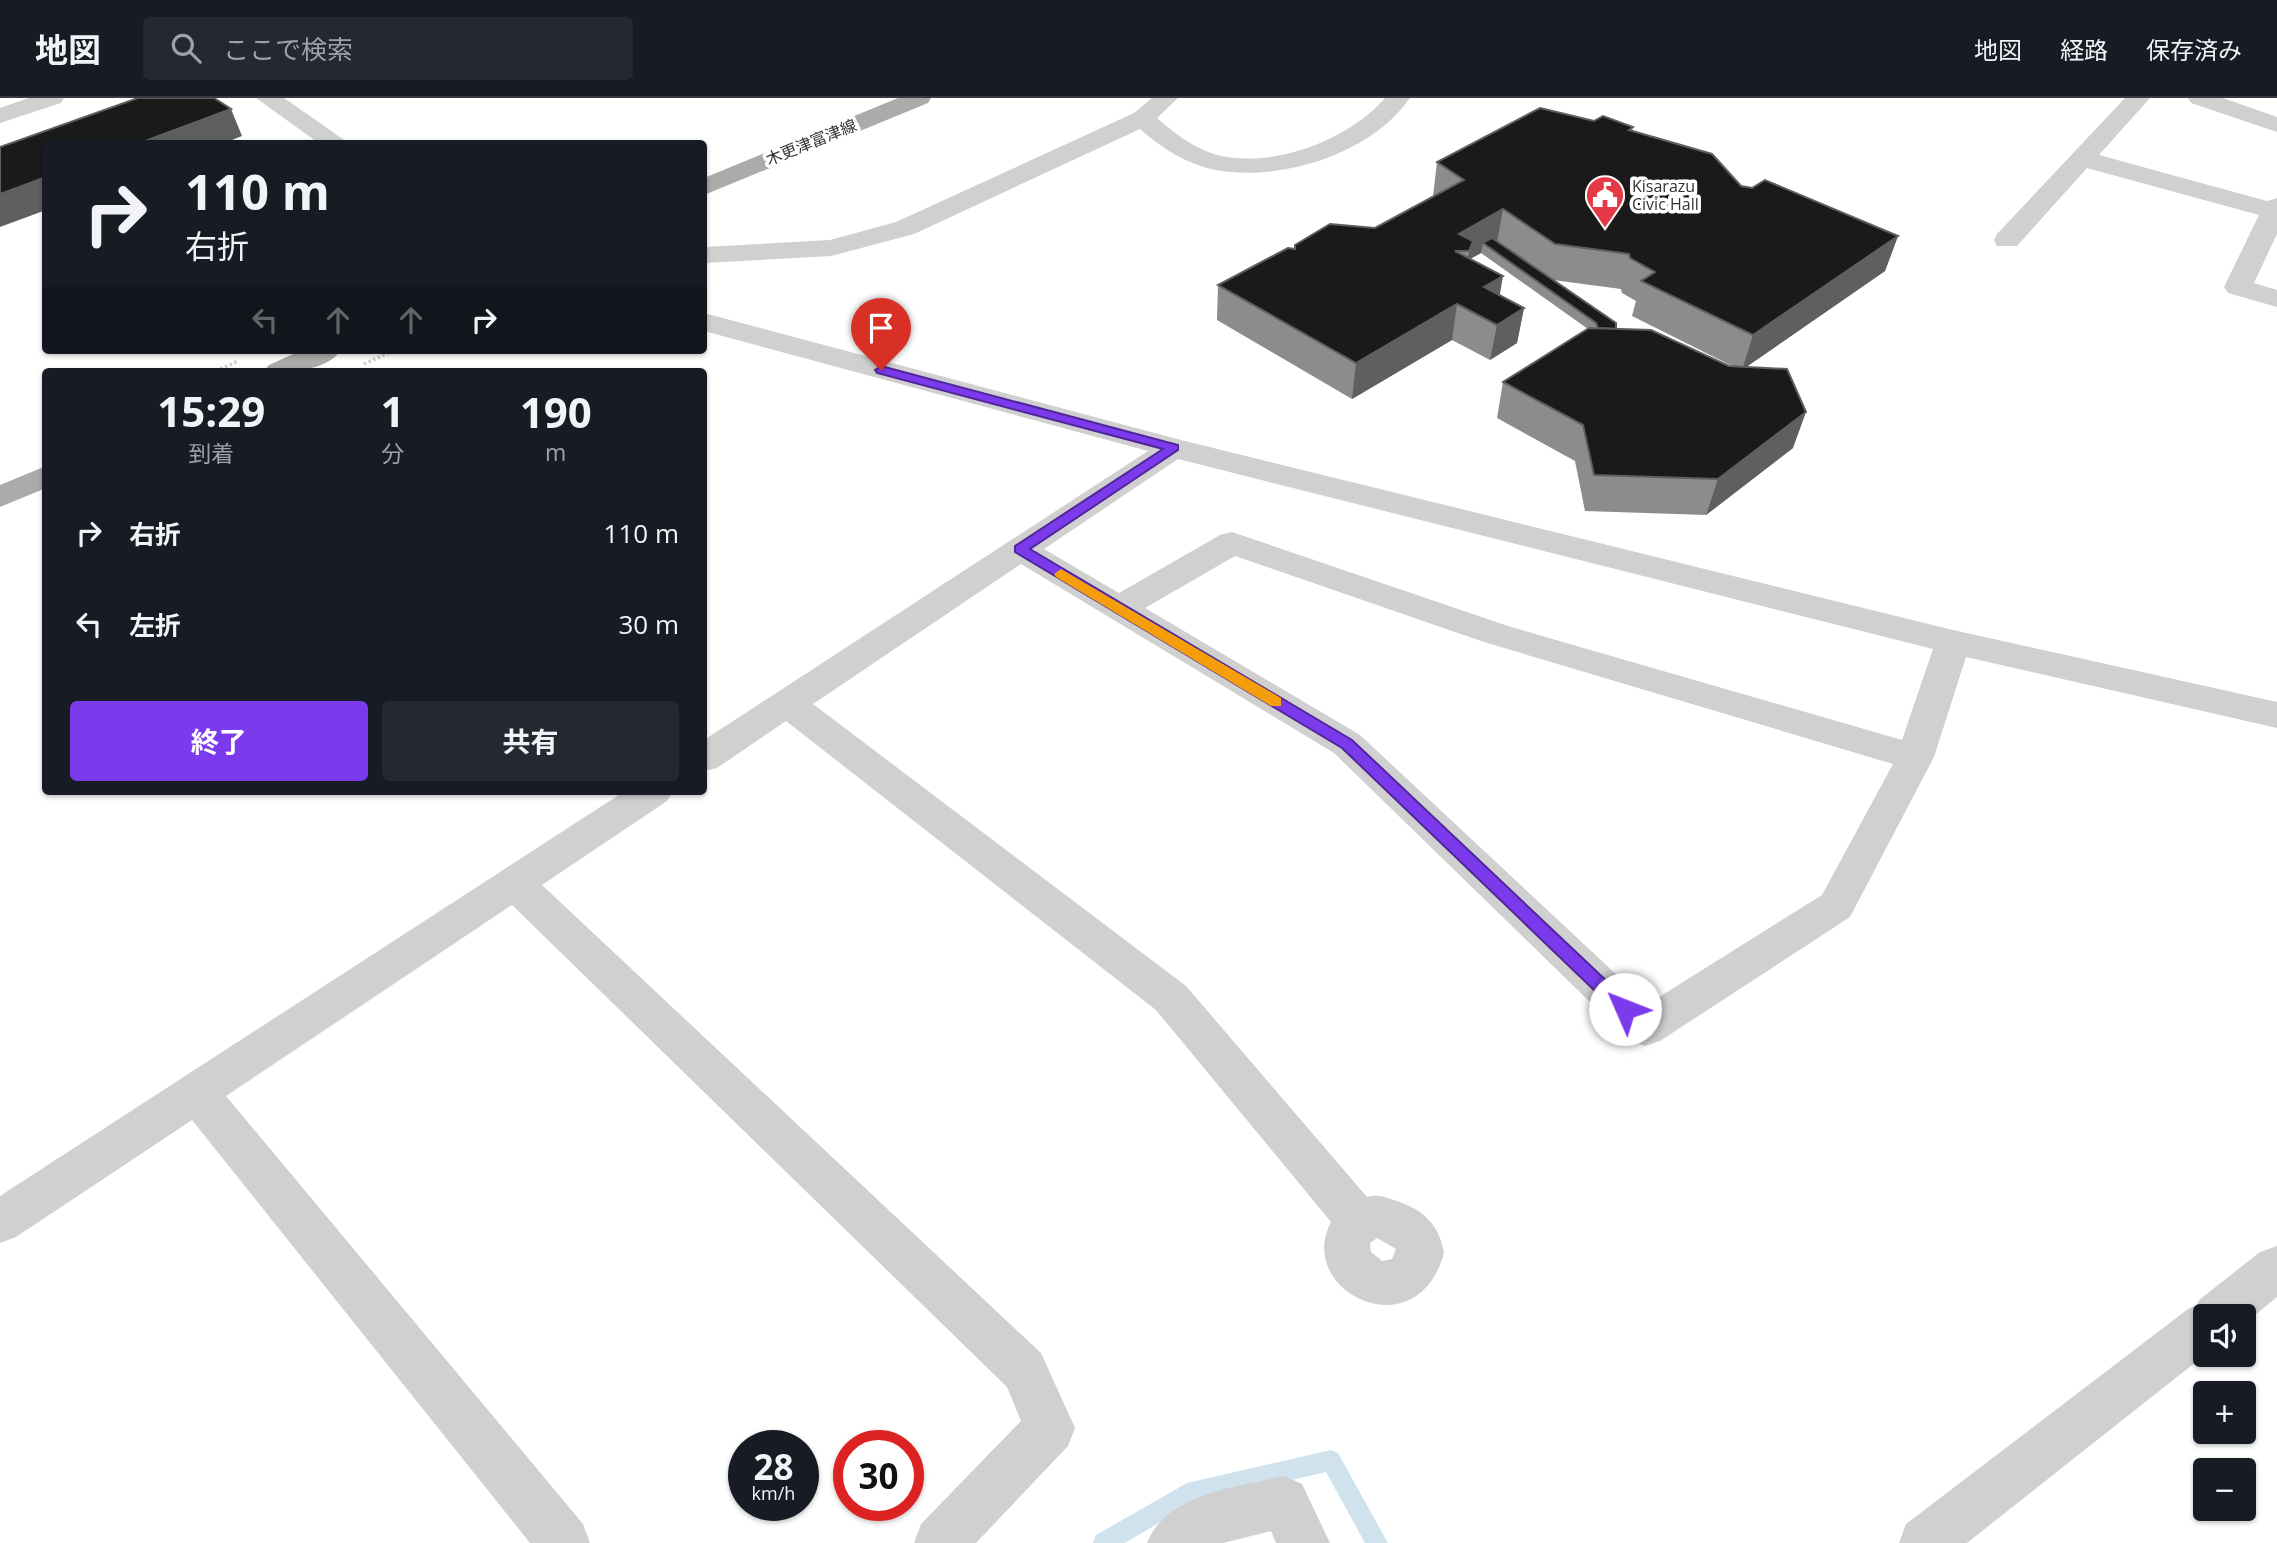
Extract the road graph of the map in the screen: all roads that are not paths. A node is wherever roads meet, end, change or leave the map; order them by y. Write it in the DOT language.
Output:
graph roads {
  1 [pos="52,98"];
  2 [pos="268,98"];
  3 [pos="919,98"];
  4 [pos="1166,98"];
  5 [pos="1398,98"];
  6 [pos="2138,98"];
  7 [pos="2200,98"];
  8 [pos="0,116"];
  9 [pos="1143,118"];
  10 [pos="2277,125"];
  11 [pos="332,140"];
  12 [pos="2082,159"];
  13 [pos="707,186"];
  14 [pos="2276,210"];
  15 [pos="2007,240"];
  16 [pos="707,255"];
  17 [pos="2277,299"];
  18 [pos="707,323"];
  19 [pos="317,354"];
  20 [pos="286,368"];
  21 [pos="1173,448"];
  22 [pos="42,478"];
  23 [pos="0,497"];
  24 [pos="1020,549"];
  25 [pos="1119,608"];
  26 [pos="1953,642"];
  27 [pos="786,703"];
  28 [pos="2277,715"];
  29 [pos="707,756"];
  30 [pos="1914,757"];
  31 [pos="648,795"];
  32 [pos="515,883"];
  33 [pos="196,1092"];
  34 [pos="1359,1221"];
  35 [pos="0,1222"];
  36 [pos="2277,1268"];
  37 [pos="2231,1304"];
  38 [pos="2193,1334"];
  39 [pos="564,1543"];
  40 [pos="940,1543"];
  41 [pos="1173,1543"];
  42 [pos="1304,1543"];
  43 [pos="1925,1543"];
  1 -- 8 [label="street"];
  2 -- 11 [label="street"];
  3 -- 13 [label="main road, 木更津富津線"];
  4 -- 9 [label="street"];
  5 -- 9 [label="street"];
  6 -- 12 [label="street"];
  7 -- 10 [label="street"];
  9 -- 16 [label="street"];
  12 -- 14 [label="street"];
  12 -- 15 [label="street"];
  14 -- 17 [label="street"];
  18 -- 21 [label="street"];
  19 -- 20 [label="main road"];
  21 -- 24 [label="street"];
  21 -- 26 [label="street"];
  22 -- 23 [label="main road"];
  24 -- 25 [label="street"];
  24 -- 27 [label="street"];
  25 -- 30 [label="street"];
  25 -- 30 [label="street"];
  26 -- 28 [label="street"];
  26 -- 30 [label="street"];
  27 -- 29 [label="street"];
  27 -- 34 [label="street"];
  31 -- 32 [label="street"];
  32 -- 33 [label="street"];
  32 -- 40 [label="street"];
  33 -- 35 [label="street"];
  33 -- 39 [label="street"];
  36 -- 37 [label="street"];
  38 -- 43 [label="street"];
  41 -- 42 [label="street"];
}
